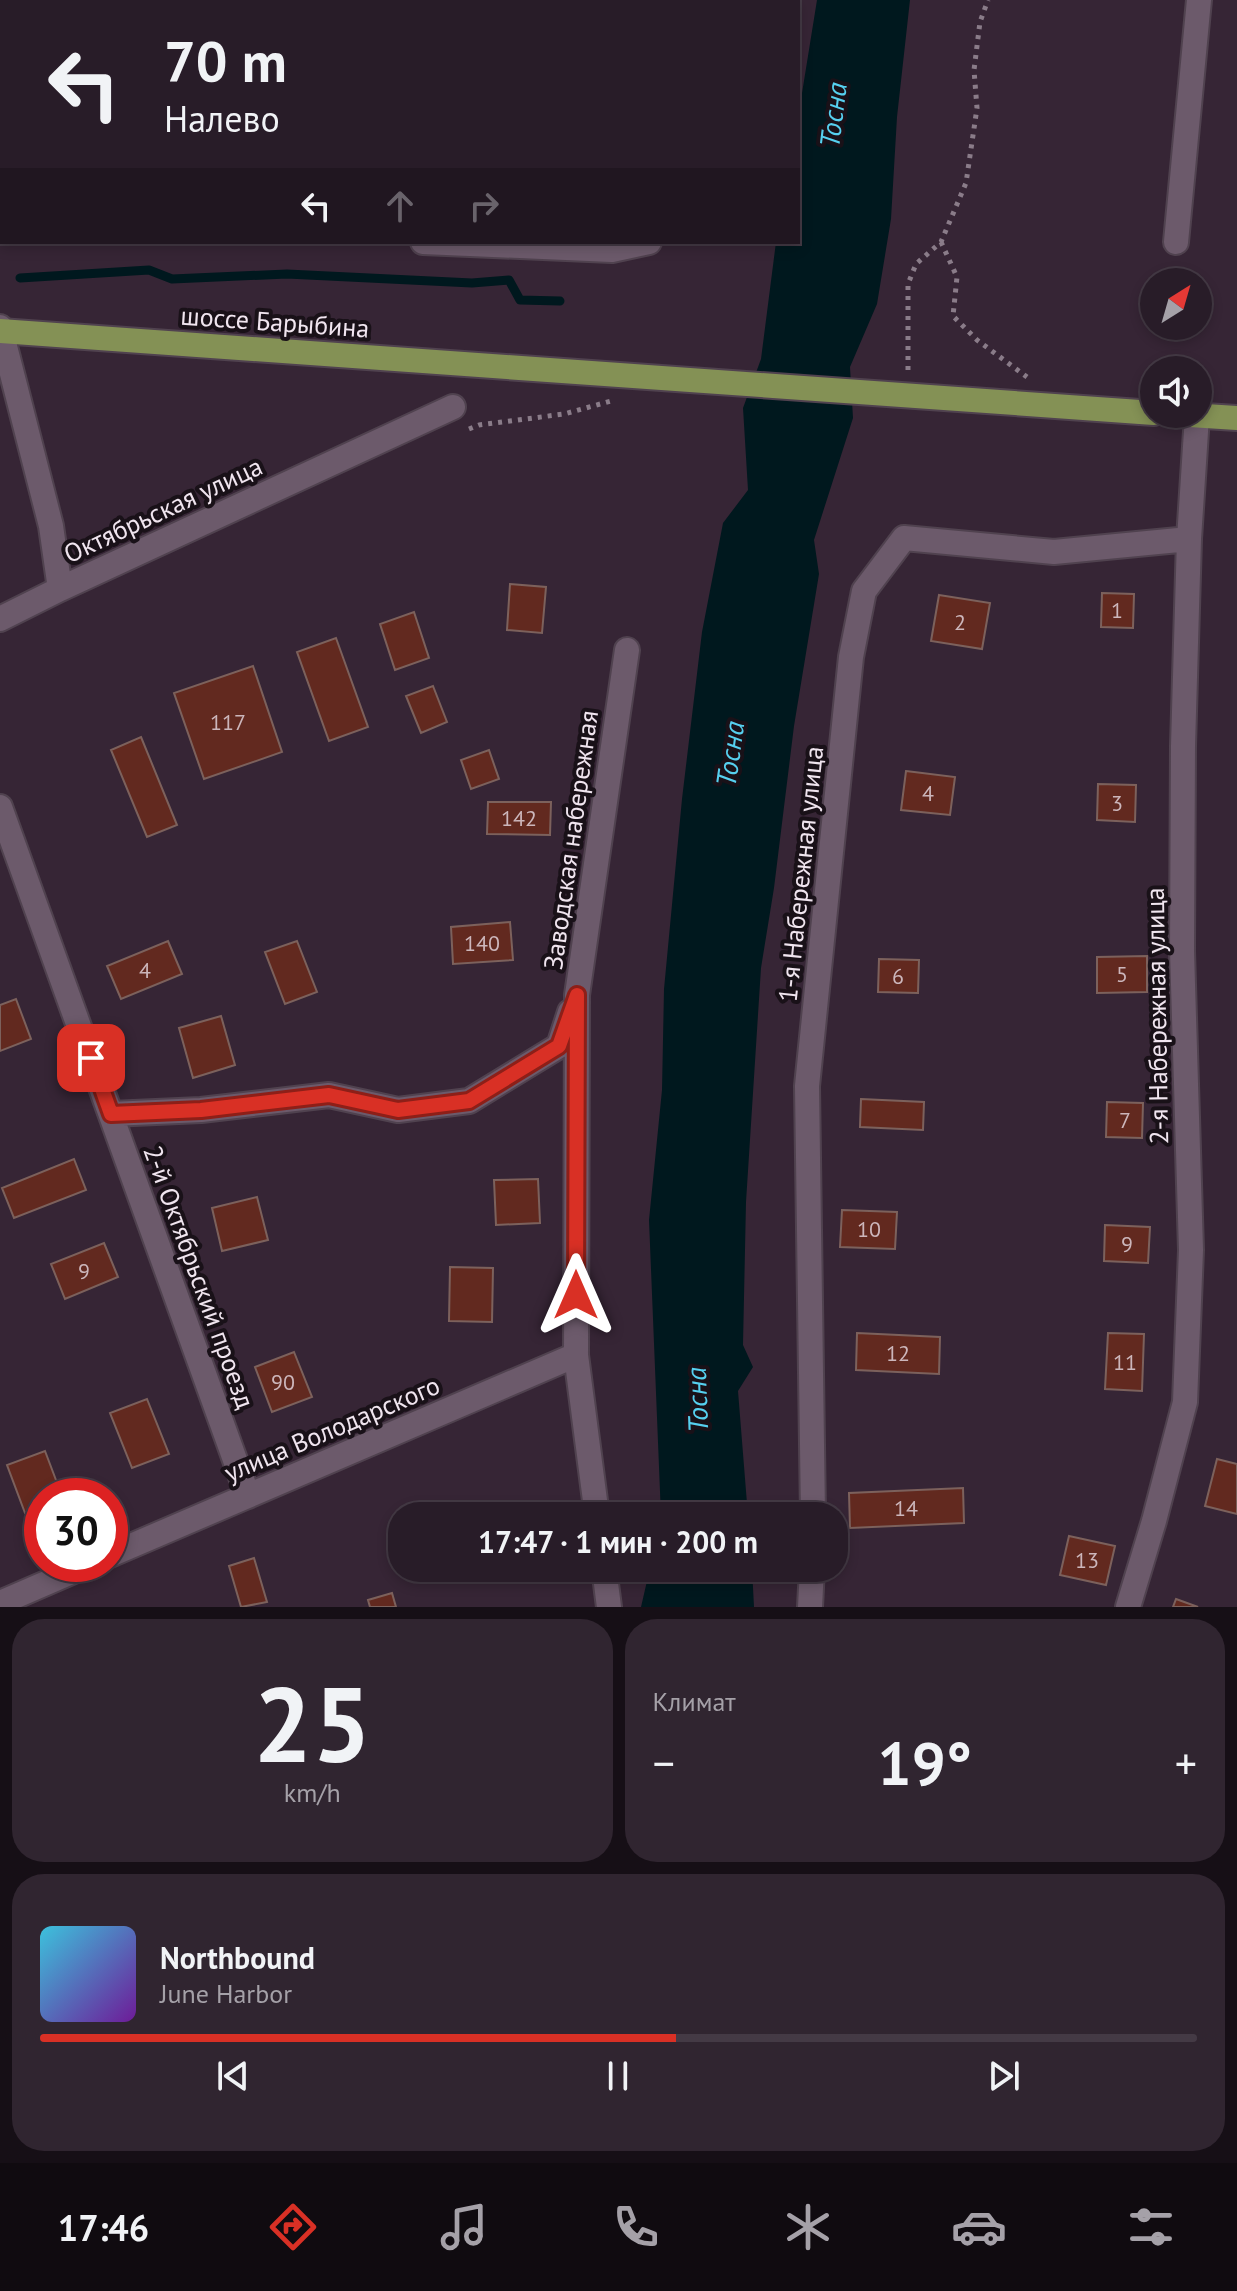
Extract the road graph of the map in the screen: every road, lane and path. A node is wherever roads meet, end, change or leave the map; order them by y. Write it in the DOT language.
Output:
graph roads {
  1 [pos="988,0"];
  2 [pos="1199,0"];
  3 [pos="941,242"];
  4 [pos="1176,242"];
  5 [pos="470,244"];
  6 [pos="640,244"];
  7 [pos="0,330"];
  8 [pos="908,377"];
  9 [pos="1032,381"];
  10 [pos="625,398"];
  11 [pos="453,407"];
  12 [pos="1140,412"];
  13 [pos="1212,417"];
  14 [pos="1237,418"];
  15 [pos="1186,428"];
  16 [pos="466,430"];
  17 [pos="1189,539"];
  18 [pos="60,589"];
  19 [pos="0,619"];
  20 [pos="627,650"];
  21 [pos="0,807"];
  22 [pos="577,995"];
  23 [pos="111,1114"];
  24 [pos="576,1355"];
  25 [pos="248,1496"];
  26 [pos="595,1502"];
  27 [pos="813,1502"];
  28 [pos="128,1547"];
  29 [pos="48,1582"];
  30 [pos="606,1582"];
  31 [pos="811,1582"];
  32 [pos="0,1603"];
  33 [pos="609,1607"];
  34 [pos="810,1607"];
  35 [pos="1128,1607"];
  1 -- 3 [label="path"];
  2 -- 4 [label="street"];
  3 -- 8 [label="path"];
  3 -- 9 [label="path"];
  5 -- 6 [label="street"];
  7 -- 12 [label="main road, шоссе Барыбина"];
  7 -- 18 [label="street"];
  10 -- 16 [label="path"];
  11 -- 18 [label="street, Октябрьская улица"];
  13 -- 14 [label="main road"];
  15 -- 17 [label="street, 2-я Набережная улица"];
  17 -- 27 [label="street, 1-я Набережная улица"];
  17 -- 35 [label="street, 2-я Набережная улица"];
  18 -- 19 [label="street, Октябрьская улица"];
  20 -- 22 [label="street, Заводская набережная"];
  21 -- 23 [label="street, 2-й Октябрьский проезд"];
  22 -- 23 [label="street"];
  22 -- 24 [label="street, Заводская набережная"];
  23 -- 25 [label="street, 2-й Октябрьский проезд"];
  24 -- 25 [label="street, улица Володарского"];
  24 -- 26 [label="street, Заводская набережная"];
  25 -- 28 [label="street, улица Володарского"];
  29 -- 32 [label="street"];
  30 -- 33 [label="street"];
  31 -- 34 [label="street"];
}
